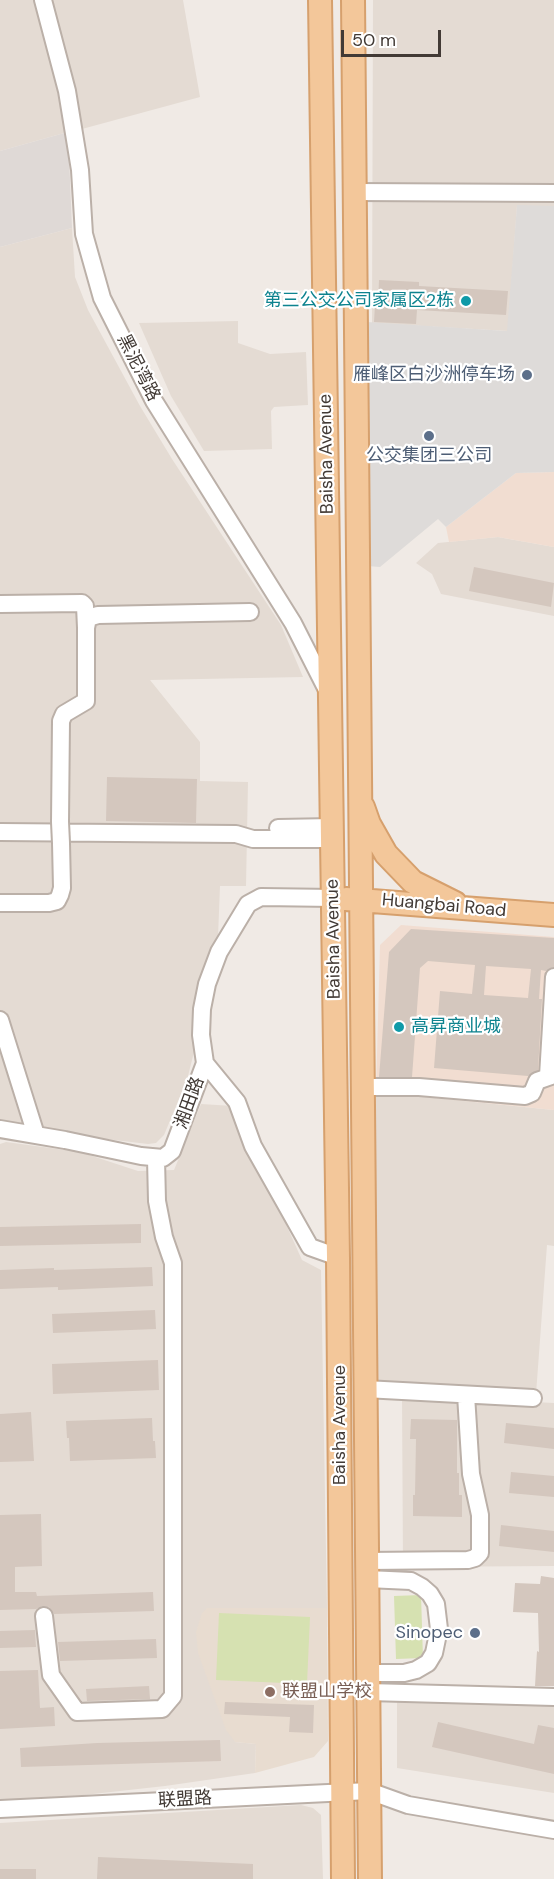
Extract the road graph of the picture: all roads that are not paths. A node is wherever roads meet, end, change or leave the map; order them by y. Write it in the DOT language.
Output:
graph roads {
  1 [pos="44,0"];
  2 [pos="320,0"];
  3 [pos="353,0"];
  4 [pos="354,192"];
  5 [pos="554,193"];
  6 [pos="0,604"];
  7 [pos="250,612"];
  8 [pos="86,627"];
  9 [pos="331,698"];
  10 [pos="360,799"];
  11 [pos="0,832"];
  12 [pos="333,833"];
  13 [pos="334,898"];
  14 [pos="360,899"];
  15 [pos="0,903"];
  16 [pos="464,908"];
  17 [pos="554,915"];
  18 [pos="554,977"];
  19 [pos="0,1020"];
  20 [pos="205,1062"];
  21 [pos="551,1076"];
  22 [pos="362,1087"];
  23 [pos="0,1130"];
  24 [pos="36,1135"];
  25 [pos="156,1159"];
  26 [pos="338,1257"];
  27 [pos="365,1389"];
  28 [pos="466,1395"];
  29 [pos="533,1398"];
  30 [pos="367,1570"];
  31 [pos="44,1616"];
  32 [pos="368,1683"];
  33 [pos="554,1697"];
  34 [pos="369,1791"];
  35 [pos="342,1792"];
  36 [pos="0,1809"];
  37 [pos="554,1830"];
  38 [pos="343,1879"];
  39 [pos="370,1879"];
  1 -- 9 [label="street, 黑泥湾路"];
  2 -- 9 [label="main road, Baisha Avenue"];
  3 -- 4 [label="main road, Baisha Avenue"];
  4 -- 5 [label="street"];
  4 -- 10 [label="main road, Baisha Avenue"];
  6 -- 8 [label="street"];
  7 -- 8 [label="street"];
  8 -- 15 [label="street, bridge"];
  9 -- 12 [label="main road, Baisha Avenue"];
  10 -- 14 [label="main road, Baisha Avenue"];
  10 -- 16 [label="main road"];
  11 -- 12 [label="street"];
  12 -- 13 [label="main road, Baisha Avenue"];
  13 -- 14 [label="main road, Huangbai Road"];
  13 -- 20 [label="street, 湘田路"];
  13 -- 26 [label="main road, Baisha Avenue"];
  14 -- 16 [label="main road, Huangbai Road"];
  14 -- 22 [label="main road, Baisha Avenue"];
  16 -- 17 [label="main road, Huangbai Road"];
  18 -- 21 [label="street"];
  19 -- 24 [label="street"];
  20 -- 25 [label="street, 湘田路"];
  20 -- 26 [label="street"];
  21 -- 22 [label="street"];
  22 -- 27 [label="main road, Baisha Avenue"];
  23 -- 24 [label="street"];
  24 -- 25 [label="street"];
  25 -- 31 [label="street"];
  26 -- 35 [label="main road, Baisha Avenue"];
  27 -- 28 [label="street"];
  27 -- 30 [label="main road, Baisha Avenue"];
  28 -- 29 [label="street"];
  28 -- 30 [label="street"];
  30 -- 32 [label="main road, Baisha Avenue"];
  30 -- 32 [label="street"];
  32 -- 33 [label="street"];
  32 -- 34 [label="main road, Baisha Avenue"];
  34 -- 35 [label="street, 联盟路"];
  34 -- 37 [label="street"];
  34 -- 39 [label="main road, Baisha Avenue"];
  35 -- 36 [label="street, 联盟路"];
  35 -- 38 [label="main road, Baisha Avenue"];
}
